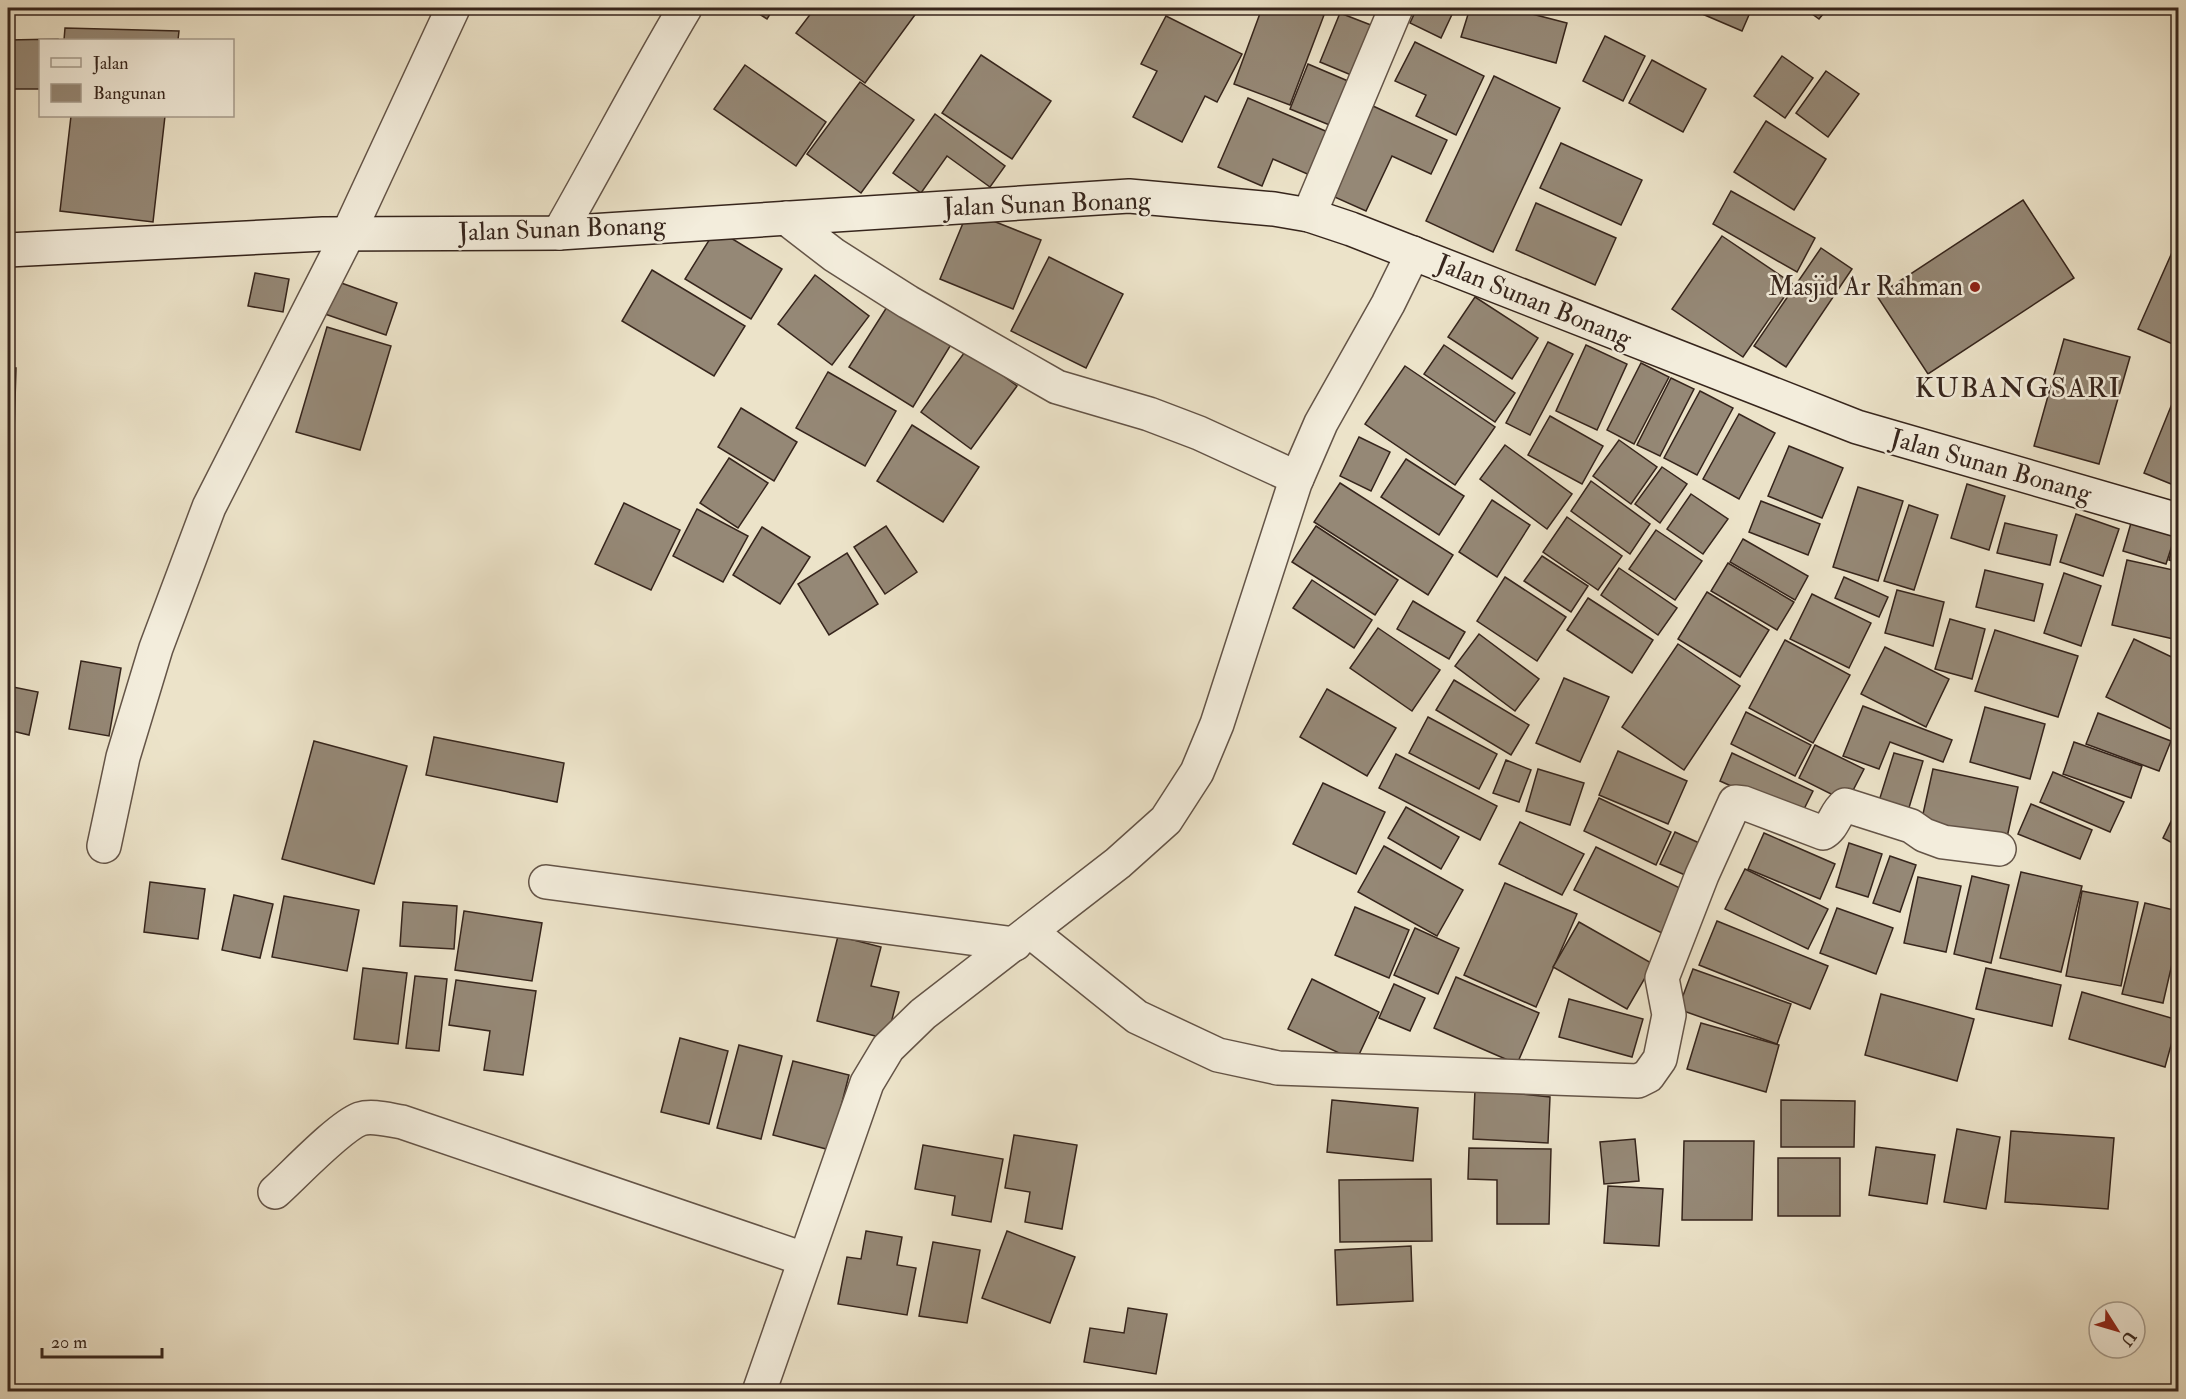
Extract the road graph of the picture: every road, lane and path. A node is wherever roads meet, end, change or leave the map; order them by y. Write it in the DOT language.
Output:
graph roads {
  1 [pos="453,8"];
  2 [pos="685,8"];
  3 [pos="1396,8"];
  4 [pos="1309,215"];
  5 [pos="786,218"];
  6 [pos="559,233"];
  7 [pos="348,234"];
  8 [pos="8,250"];
  9 [pos="1413,253"];
  10 [pos="1298,478"];
  11 [pos="2178,520"];
  12 [pos="104,846"];
  13 [pos="1999,849"];
  14 [pos="546,882"];
  15 [pos="1023,938"];
  16 [pos="275,1192"];
  17 [pos="804,1259"];
  18 [pos="759,1392"];
  1 -- 7 [label="street"];
  2 -- 6 [label="street"];
  3 -- 4 [label="street"];
  4 -- 5 [label="street, Jalan Sunan Bonang"];
  4 -- 9 [label="street, Jalan Sunan Bonang"];
  5 -- 6 [label="street, Jalan Sunan Bonang"];
  5 -- 10 [label="street"];
  6 -- 7 [label="street, Jalan Sunan Bonang"];
  7 -- 8 [label="street, Jalan Sunan Bonang"];
  7 -- 12 [label="street"];
  9 -- 10 [label="street"];
  9 -- 11 [label="street, Jalan Sunan Bonang"];
  10 -- 15 [label="street"];
  13 -- 15 [label="street"];
  14 -- 15 [label="street"];
  15 -- 17 [label="street"];
  16 -- 17 [label="street"];
  17 -- 18 [label="street"];
}
